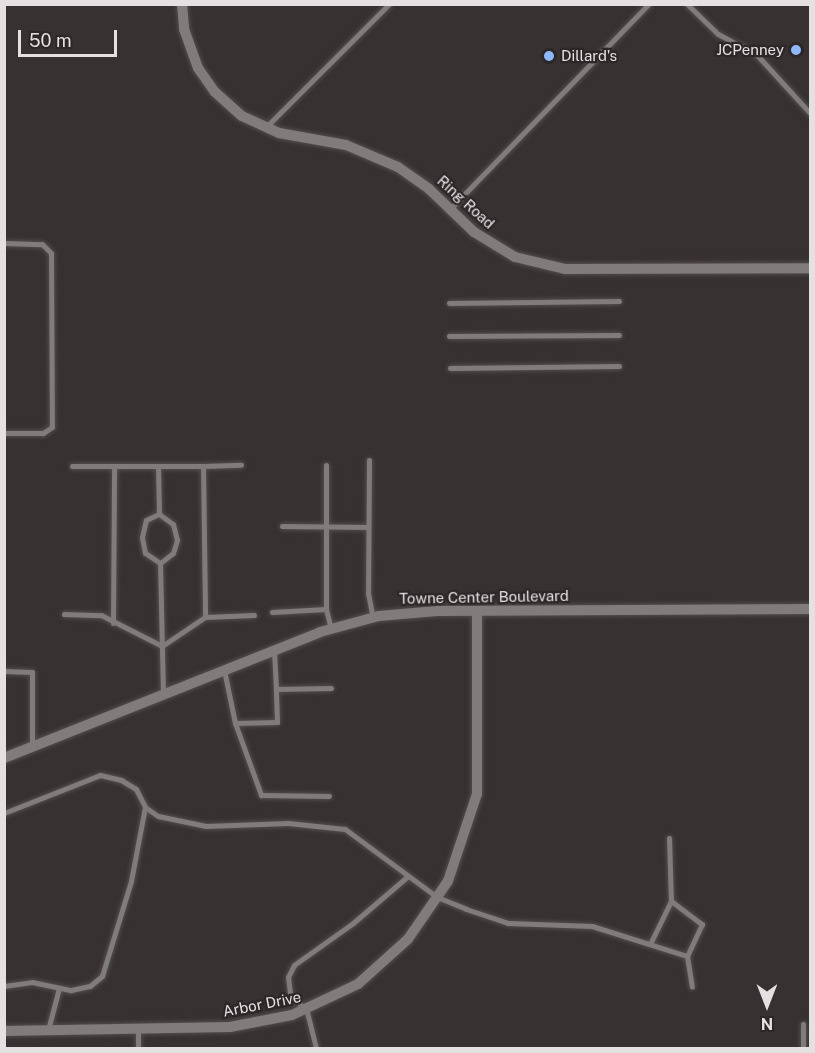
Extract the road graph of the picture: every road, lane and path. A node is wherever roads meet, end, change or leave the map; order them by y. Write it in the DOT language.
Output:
graph roads {
  1 [pos="182,4"];
  2 [pos="389,4"];
  3 [pos="649,4"];
  4 [pos="687,4"];
  5 [pos="810,113"];
  6 [pos="265,128"];
  7 [pos="450,209"];
  8 [pos="4,243"];
  9 [pos="810,268"];
  10 [pos="619,301"];
  11 [pos="449,303"];
  12 [pos="619,335"];
  13 [pos="449,336"];
  14 [pos="619,366"];
  15 [pos="450,368"];
  16 [pos="4,433"];
  17 [pos="369,460"];
  18 [pos="241,465"];
  19 [pos="326,465"];
  20 [pos="72,466"];
  21 [pos="114,466"];
  22 [pos="158,466"];
  23 [pos="203,466"];
  24 [pos="159,514"];
  25 [pos="282,526"];
  26 [pos="326,527"];
  27 [pos="368,527"];
  28 [pos="160,563"];
  29 [pos="326,609"];
  30 [pos="810,609"];
  31 [pos="477,610"];
  32 [pos="272,612"];
  33 [pos="64,614"];
  34 [pos="254,615"];
  35 [pos="205,617"];
  36 [pos="373,618"];
  37 [pos="113,623"];
  38 [pos="331,629"];
  39 [pos="162,646"];
  40 [pos="274,651"];
  41 [pos="224,670"];
  42 [pos="4,671"];
  43 [pos="331,688"];
  44 [pos="276,689"];
  45 [pos="163,694"];
  46 [pos="235,723"];
  47 [pos="32,747"];
  48 [pos="4,758"];
  49 [pos="329,796"];
  50 [pos="145,807"];
  51 [pos="4,813"];
  52 [pos="669,838"];
  53 [pos="408,876"];
  54 [pos="437,897"];
  55 [pos="671,902"];
  56 [pos="651,942"];
  57 [pos="687,956"];
  58 [pos="4,986"];
  59 [pos="692,987"];
  60 [pos="59,988"];
  61 [pos="307,1012"];
  62 [pos="803,1023"];
  63 [pos="138,1029"];
  64 [pos="48,1030"];
  65 [pos="4,1031"];
  66 [pos="138,1048"];
  67 [pos="315,1048"];
  68 [pos="803,1048"];
  1 -- 6 [label="street, Ring Road"];
  2 -- 6 [label="lane"];
  3 -- 7 [label="lane"];
  4 -- 5 [label="lane"];
  6 -- 7 [label="street, Ring Road"];
  7 -- 9 [label="street, Ring Road"];
  8 -- 16 [label="lane"];
  10 -- 11 [label="lane"];
  12 -- 13 [label="lane"];
  14 -- 15 [label="lane"];
  17 -- 27 [label="lane"];
  18 -- 23 [label="lane"];
  19 -- 26 [label="lane"];
  20 -- 21 [label="lane"];
  21 -- 22 [label="lane"];
  21 -- 37 [label="lane"];
  22 -- 23 [label="lane"];
  22 -- 24 [label="lane"];
  23 -- 35 [label="lane"];
  24 -- 28 [label="lane"];
  24 -- 28 [label="lane"];
  25 -- 26 [label="lane"];
  26 -- 27 [label="lane"];
  26 -- 29 [label="lane"];
  27 -- 36 [label="lane"];
  28 -- 39 [label="lane"];
  29 -- 32 [label="lane"];
  29 -- 38 [label="lane"];
  30 -- 31 [label="street, Towne Center Boulevard"];
  31 -- 36 [label="street, Towne Center Boulevard"];
  31 -- 54 [label="street, Arbor Drive"];
  33 -- 37 [label="lane"];
  34 -- 35 [label="lane"];
  35 -- 39 [label="lane"];
  36 -- 38 [label="street, Towne Center Boulevard"];
  37 -- 39 [label="lane"];
  38 -- 40 [label="street, Towne Center Boulevard"];
  39 -- 45 [label="lane"];
  40 -- 41 [label="street, Towne Center Boulevard"];
  40 -- 44 [label="lane"];
  41 -- 45 [label="street, Towne Center Boulevard"];
  41 -- 46 [label="lane"];
  42 -- 47 [label="lane"];
  43 -- 44 [label="lane"];
  44 -- 46 [label="lane"];
  45 -- 47 [label="street, Towne Center Boulevard"];
  46 -- 49 [label="lane"];
  47 -- 48 [label="street, Towne Center Boulevard"];
  50 -- 51 [label="lane"];
  50 -- 53 [label="lane"];
  50 -- 60 [label="lane"];
  52 -- 55 [label="lane"];
  53 -- 54 [label="lane"];
  53 -- 61 [label="lane"];
  54 -- 56 [label="lane"];
  54 -- 61 [label="street, Arbor Drive"];
  55 -- 56 [label="lane"];
  55 -- 57 [label="lane"];
  56 -- 57 [label="lane"];
  57 -- 59 [label="lane"];
  58 -- 60 [label="lane"];
  60 -- 64 [label="lane"];
  61 -- 63 [label="street, Arbor Drive"];
  61 -- 67 [label="lane"];
  62 -- 68 [label="lane"];
  63 -- 64 [label="street, Arbor Drive"];
  63 -- 66 [label="lane"];
  64 -- 65 [label="street, Arbor Drive"];
}
